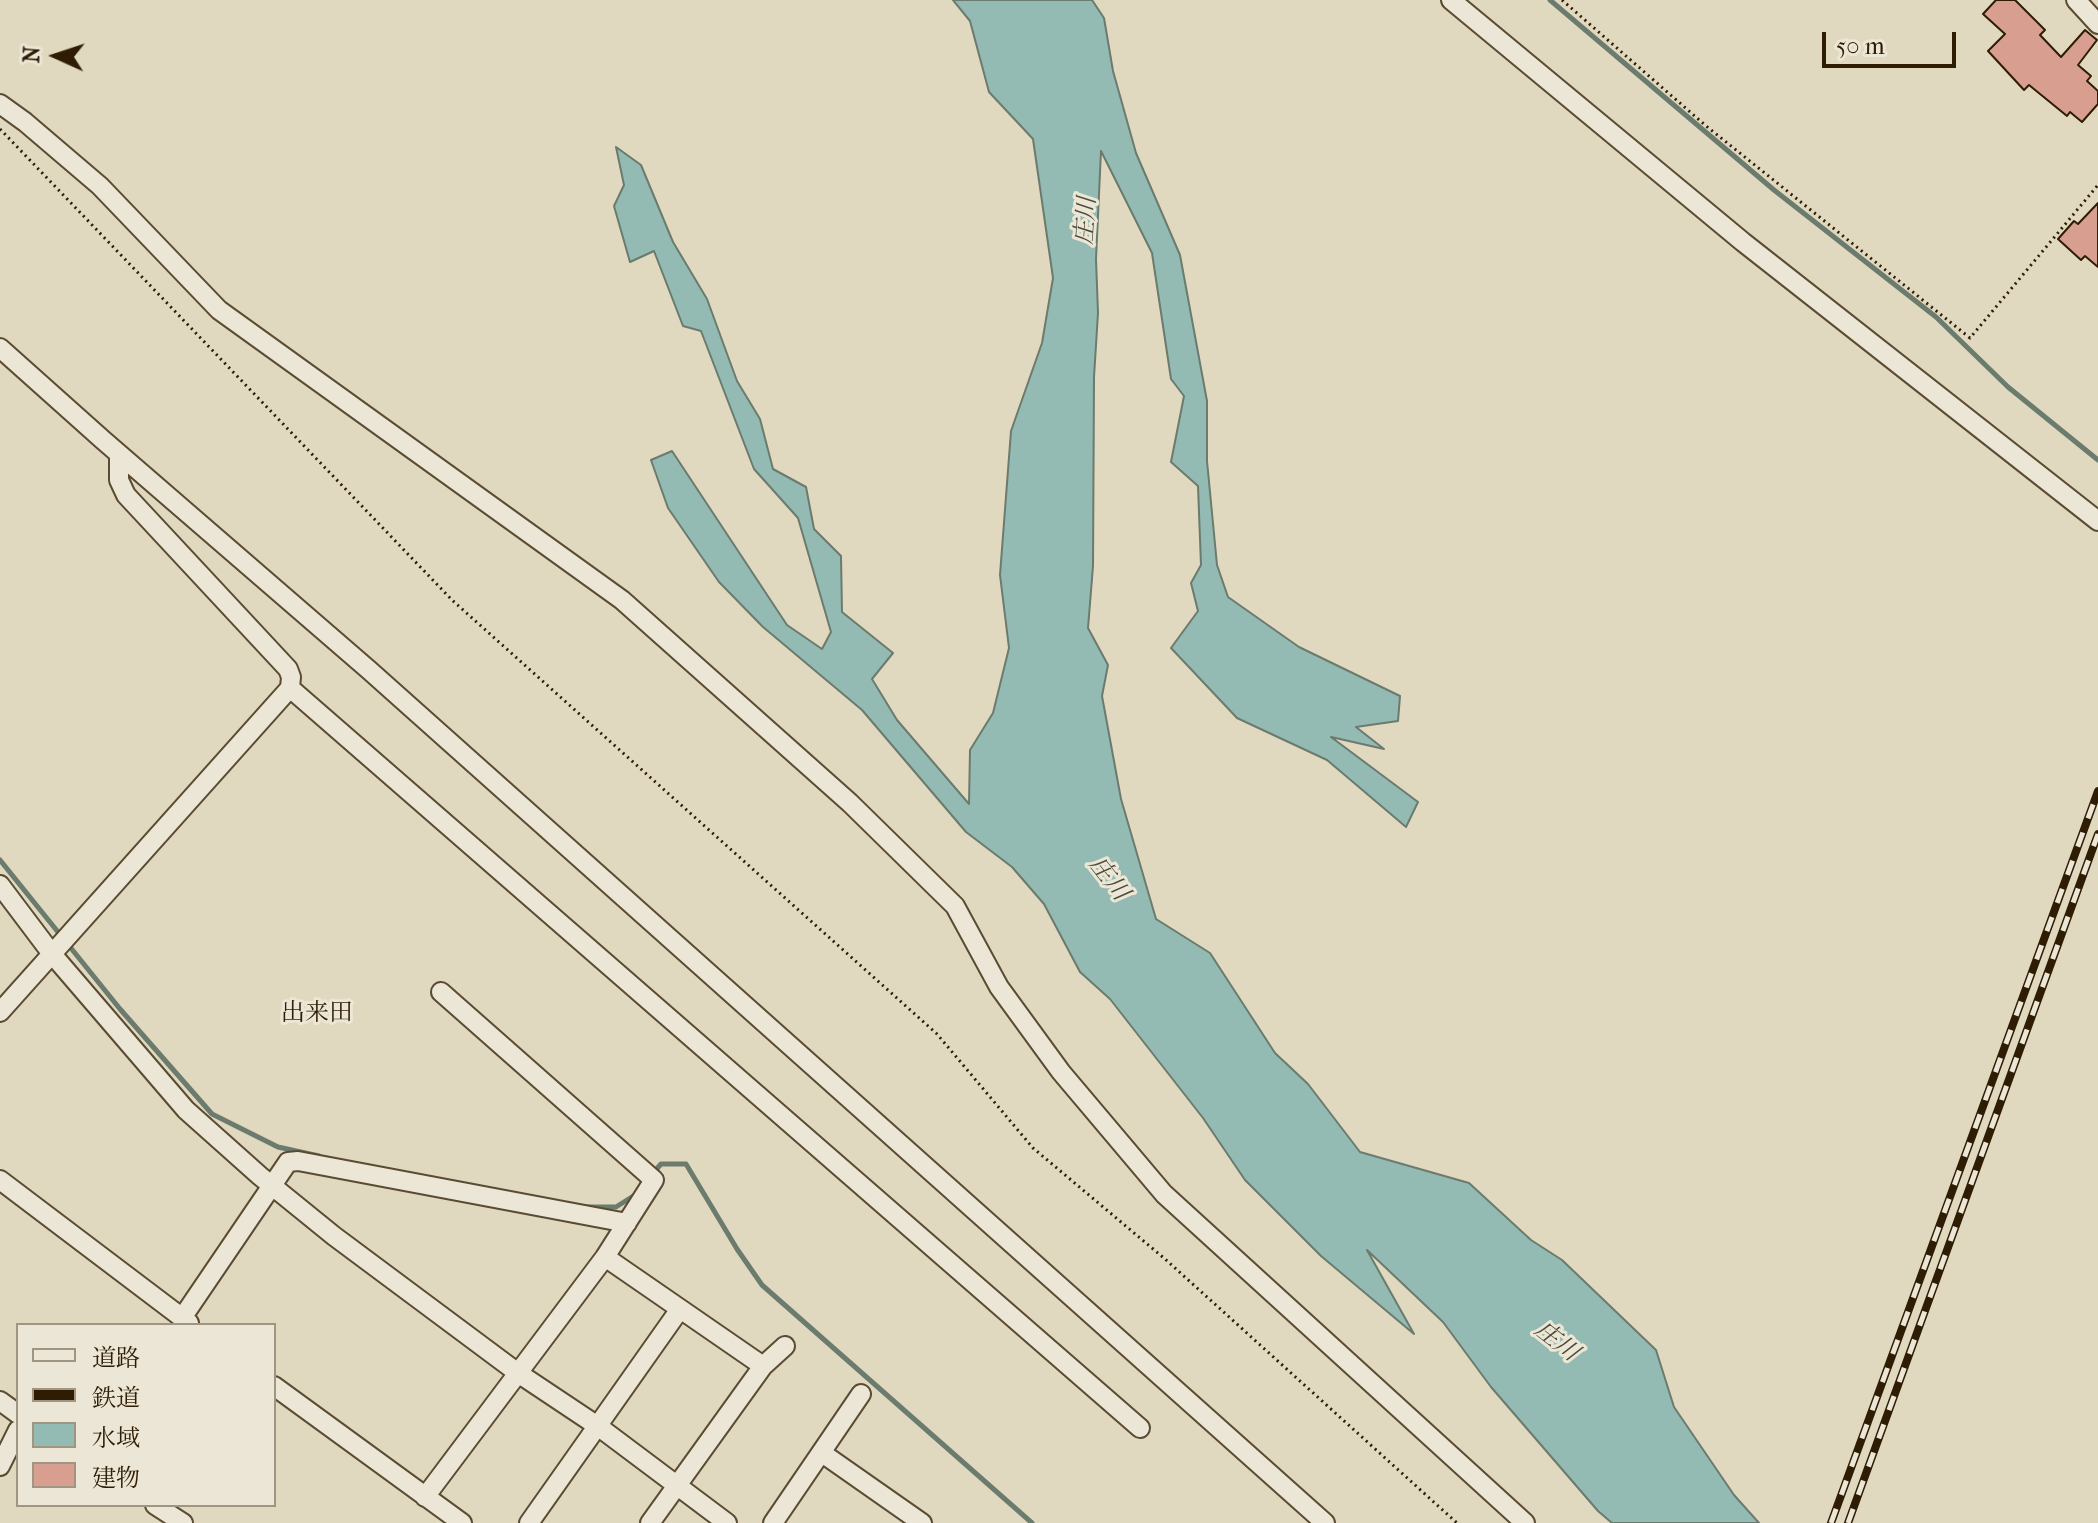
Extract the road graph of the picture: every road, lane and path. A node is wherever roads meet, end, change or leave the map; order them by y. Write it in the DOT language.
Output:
graph roads {
  1 [pos="1451,0"];
  2 [pos="1562,0"];
  3 [pos="2076,0"];
  4 [pos="2098,24"];
  5 [pos="0,104"];
  6 [pos="0,129"];
  7 [pos="2098,185"];
  8 [pos="0,348"];
  9 [pos="119,454"];
  10 [pos="2098,521"];
  11 [pos="290,688"];
  12 [pos="0,885"];
  13 [pos="52,954"];
  14 [pos="441,992"];
  15 [pos="0,1012"];
  16 [pos="0,1180"];
  17 [pos="274,1185"];
  18 [pos="627,1223"];
  19 [pos="605,1257"];
  20 [pos="680,1309"];
  21 [pos="180,1317"];
  22 [pos="785,1346"];
  23 [pos="763,1366"];
  24 [pos="518,1373"];
  25 [pos="276,1387"];
  26 [pos="861,1394"];
  27 [pos="599,1427"];
  28 [pos="1140,1428"];
  29 [pos="16,1434"];
  30 [pos="822,1453"];
  31 [pos="0,1466"];
  32 [pos="677,1487"];
  33 [pos="425,1497"];
  34 [pos="158,1507"];
  35 [pos="453,1520"];
  36 [pos="183,1523"];
  37 [pos="529,1523"];
  38 [pos="650,1523"];
  39 [pos="727,1523"];
  40 [pos="773,1523"];
  41 [pos="922,1523"];
  42 [pos="1325,1523"];
  43 [pos="1457,1523"];
  44 [pos="1525,1523"];
  1 -- 10 [label="street"];
  2 -- 7 [label="path"];
  3 -- 4 [label="street"];
  5 -- 44 [label="street"];
  6 -- 43 [label="path"];
  8 -- 9 [label="street"];
  9 -- 11 [label="street"];
  9 -- 42 [label="street"];
  11 -- 13 [label="street"];
  11 -- 28 [label="street"];
  12 -- 13 [label="street"];
  13 -- 15 [label="street"];
  13 -- 17 [label="street"];
  14 -- 18 [label="street"];
  16 -- 21 [label="street"];
  17 -- 18 [label="street"];
  17 -- 21 [label="street"];
  17 -- 24 [label="street"];
  18 -- 19 [label="street"];
  19 -- 20 [label="street"];
  19 -- 24 [label="street"];
  20 -- 23 [label="street"];
  20 -- 27 [label="street"];
  22 -- 23 [label="street"];
  23 -- 32 [label="street"];
  24 -- 27 [label="street"];
  24 -- 33 [label="street"];
  25 -- 33 [label="street"];
  26 -- 30 [label="street"];
  27 -- 32 [label="street"];
  27 -- 37 [label="street"];
  29 -- 31 [label="street"];
  30 -- 40 [label="street"];
  30 -- 41 [label="street"];
  32 -- 38 [label="street"];
  32 -- 39 [label="street"];
  33 -- 35 [label="street"];
  34 -- 36 [label="street"];
}
